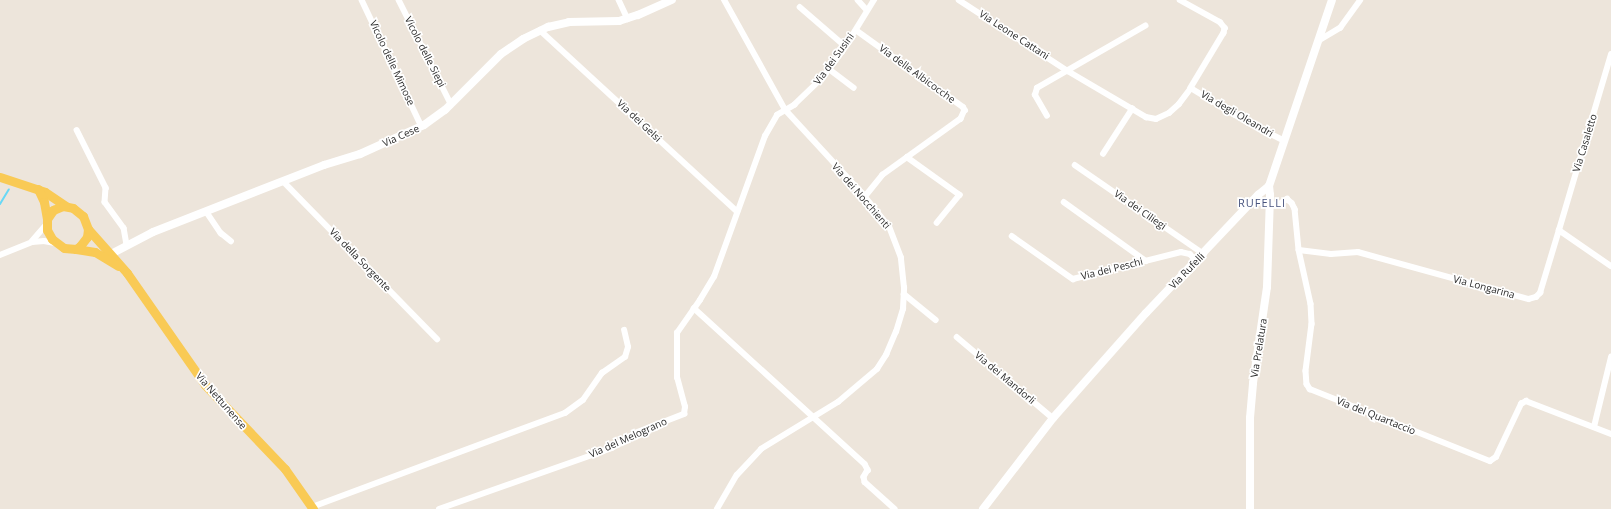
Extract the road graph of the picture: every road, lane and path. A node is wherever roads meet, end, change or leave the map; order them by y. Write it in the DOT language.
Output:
graph roads {
  1 [pos="362,0"];
  2 [pos="399,0"];
  3 [pos="619,0"];
  4 [pos="672,0"];
  5 [pos="724,0"];
  6 [pos="858,0"];
  7 [pos="874,0"];
  8 [pos="959,0"];
  9 [pos="1180,0"];
  10 [pos="1332,0"];
  11 [pos="1360,0"];
  12 [pos="800,7"];
  13 [pos="867,10"];
  14 [pos="628,19"];
  15 [pos="1145,26"];
  16 [pos="540,30"];
  17 [pos="856,30"];
  18 [pos="1317,41"];
  19 [pos="845,46"];
  20 [pos="1611,55"];
  21 [pos="829,69"];
  22 [pos="1068,71"];
  23 [pos="854,88"];
  24 [pos="1191,88"];
  25 [pos="451,104"];
  26 [pos="785,110"];
  27 [pos="1132,110"];
  28 [pos="1047,116"];
  29 [pos="422,127"];
  30 [pos="77,130"];
  31 [pos="1285,141"];
  32 [pos="1103,154"];
  33 [pos="907,157"];
  34 [pos="1075,165"];
  35 [pos="0,177"];
  36 [pos="283,181"];
  37 [pos="1269,186"];
  38 [pos="38,189"];
  39 [pos="865,197"];
  40 [pos="1064,202"];
  41 [pos="1270,204"];
  42 [pos="66,206"];
  43 [pos="206,211"];
  44 [pos="738,211"];
  45 [pos="47,222"];
  46 [pos="937,223"];
  47 [pos="88,229"];
  48 [pos="1559,230"];
  49 [pos="1012,236"];
  50 [pos="231,241"];
  51 [pos="32,242"];
  52 [pos="56,243"];
  53 [pos="127,245"];
  54 [pos="76,249"];
  55 [pos="1299,250"];
  56 [pos="111,254"];
  57 [pos="1204,254"];
  58 [pos="0,256"];
  59 [pos="1146,260"];
  60 [pos="1197,261"];
  61 [pos="1611,266"];
  62 [pos="123,268"];
  63 [pos="904,294"];
  64 [pos="694,308"];
  65 [pos="936,320"];
  66 [pos="624,330"];
  67 [pos="957,338"];
  68 [pos="437,339"];
  69 [pos="1611,357"];
  70 [pos="815,417"];
  71 [pos="1053,418"];
  72 [pos="1594,427"];
  73 [pos="1611,434"];
  74 [pos="312,508"];
  75 [pos="440,509"];
  76 [pos="717,509"];
  77 [pos="895,509"];
  78 [pos="983,509"];
  79 [pos="1250,509"];
  1 -- 29 [label="street, Vicolo delle Mimose"];
  2 -- 25 [label="street, Vicolo delle Siepi"];
  3 -- 14 [label="street"];
  4 -- 14 [label="street, Via Cese"];
  5 -- 26 [label="street, Via dei Nocchienti"];
  6 -- 13 [label="street"];
  7 -- 13 [label="street, Via dei Susini"];
  8 -- 22 [label="street, Via Leone Cattani"];
  9 -- 24 [label="street, Via degli Oleandri"];
  10 -- 18 [label="street, Via Rufelli"];
  11 -- 18 [label="street"];
  12 -- 19 [label="street"];
  13 -- 17 [label="street, Via dei Susini"];
  14 -- 16 [label="street, Via Cese"];
  15 -- 22 [label="street"];
  16 -- 25 [label="street, Via Cese"];
  16 -- 44 [label="street, Via dei Gelsi"];
  17 -- 19 [label="street, Via dei Susini"];
  17 -- 33 [label="street, Via delle Albicocche"];
  18 -- 31 [label="street, Via Rufelli"];
  19 -- 21 [label="street, Via dei Susini"];
  20 -- 48 [label="street, Via Casaletto"];
  21 -- 23 [label="street"];
  21 -- 26 [label="street, Via dei Susini"];
  22 -- 27 [label="street, Via Leone Cattani"];
  22 -- 28 [label="street"];
  24 -- 27 [label="street, Via Leone Cattani"];
  24 -- 31 [label="street, Via degli Oleandri"];
  25 -- 29 [label="street, Via Cese"];
  26 -- 39 [label="street, Via dei Nocchienti"];
  26 -- 44 [label="street, Via del Melograno"];
  27 -- 32 [label="street"];
  29 -- 36 [label="street, Via Cese"];
  30 -- 53 [label="street"];
  31 -- 37 [label="street, Via Rufelli"];
  33 -- 39 [label="street, Via delle Albicocche"];
  33 -- 46 [label="street"];
  34 -- 57 [label="street, Via dei Ciliegi"];
  35 -- 38 [label="main road, Via Nettunense"];
  36 -- 43 [label="street, Via Cese"];
  36 -- 68 [label="street, Via della Sorgente"];
  37 -- 41 [label="street, Via Prelatura"];
  37 -- 57 [label="street, Via Rufelli"];
  38 -- 42 [label="main road, Via Nettunense"];
  38 -- 45 [label="main road"];
  39 -- 63 [label="street, Via dei Nocchienti"];
  40 -- 59 [label="street"];
  41 -- 55 [label="street, Via del Quartaccio"];
  41 -- 79 [label="street, Via Prelatura"];
  42 -- 45 [label="main road"];
  42 -- 47 [label="main road, Via Nettunense"];
  43 -- 50 [label="street"];
  43 -- 53 [label="street, Via Cese"];
  44 -- 64 [label="street, Via del Melograno"];
  45 -- 51 [label="street"];
  45 -- 52 [label="main road"];
  47 -- 54 [label="main road"];
  47 -- 56 [label="main road, Via Nettunense"];
  48 -- 55 [label="street, Via Longarina"];
  48 -- 61 [label="street"];
  49 -- 59 [label="street, Via dei Peschi"];
  51 -- 52 [label="street"];
  51 -- 58 [label="street"];
  52 -- 54 [label="main road, Via Nettunense"];
  53 -- 56 [label="street, Via Cese"];
  54 -- 62 [label="main road, Via Nettunense"];
  55 -- 72 [label="street, Via del Quartaccio"];
  56 -- 62 [label="main road, Via Nettunense"];
  57 -- 60 [label="street, Via Rufelli"];
  59 -- 60 [label="street, Via dei Peschi"];
  60 -- 71 [label="street, Via Rufelli"];
  62 -- 74 [label="main road, Via Nettunense"];
  63 -- 65 [label="street"];
  63 -- 70 [label="street, Via dei Nocchienti"];
  64 -- 70 [label="street"];
  64 -- 75 [label="street, Via del Melograno"];
  66 -- 74 [label="street"];
  67 -- 71 [label="street, Via dei Mandorli"];
  69 -- 72 [label="street"];
  70 -- 76 [label="street, Via dei Nocchienti"];
  70 -- 77 [label="street"];
  71 -- 78 [label="street, Via Rufelli"];
  72 -- 73 [label="street, Via del Quartaccio"];
}
